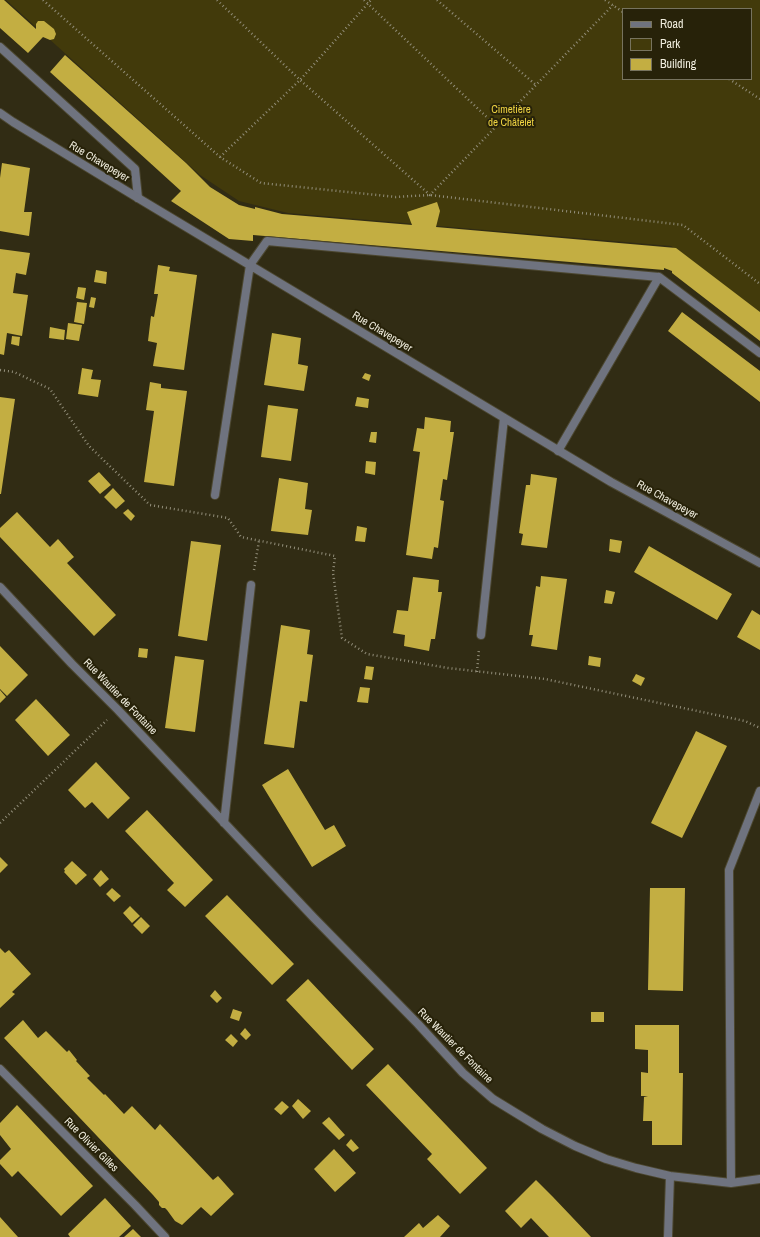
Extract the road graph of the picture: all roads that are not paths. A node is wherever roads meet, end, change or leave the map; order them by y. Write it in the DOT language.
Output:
graph roads {
  1 [pos="0,47"];
  2 [pos="0,113"];
  3 [pos="138,198"];
  4 [pos="250,265"];
  5 [pos="659,277"];
  6 [pos="760,353"];
  7 [pos="504,418"];
  8 [pos="558,451"];
  9 [pos="215,495"];
  10 [pos="760,563"];
  11 [pos="251,585"];
  12 [pos="0,587"];
  13 [pos="481,634"];
  14 [pos="760,791"];
  15 [pos="224,822"];
  16 [pos="0,1069"];
  17 [pos="670,1176"];
  18 [pos="760,1179"];
  19 [pos="731,1183"];
  20 [pos="165,1237"];
  21 [pos="668,1237"];
  1 -- 3 [label="street"];
  2 -- 3 [label="street, Rue Chavepeyer"];
  3 -- 4 [label="street, Rue Chavepeyer"];
  4 -- 5 [label="street"];
  4 -- 7 [label="street, Rue Chavepeyer"];
  4 -- 9 [label="street"];
  5 -- 6 [label="street"];
  5 -- 8 [label="street"];
  7 -- 8 [label="street, Rue Chavepeyer"];
  7 -- 13 [label="street"];
  8 -- 10 [label="street, Rue Chavepeyer"];
  11 -- 15 [label="street"];
  12 -- 15 [label="street, Rue Wautier de Fontaine"];
  14 -- 19 [label="street"];
  15 -- 17 [label="street, Rue Wautier de Fontaine"];
  16 -- 20 [label="street, Rue Olivier Gilles"];
  17 -- 19 [label="street, Rue Wautier de Fontaine"];
  17 -- 21 [label="street"];
  18 -- 19 [label="street, Rue Wautier de Fontaine"];
}
